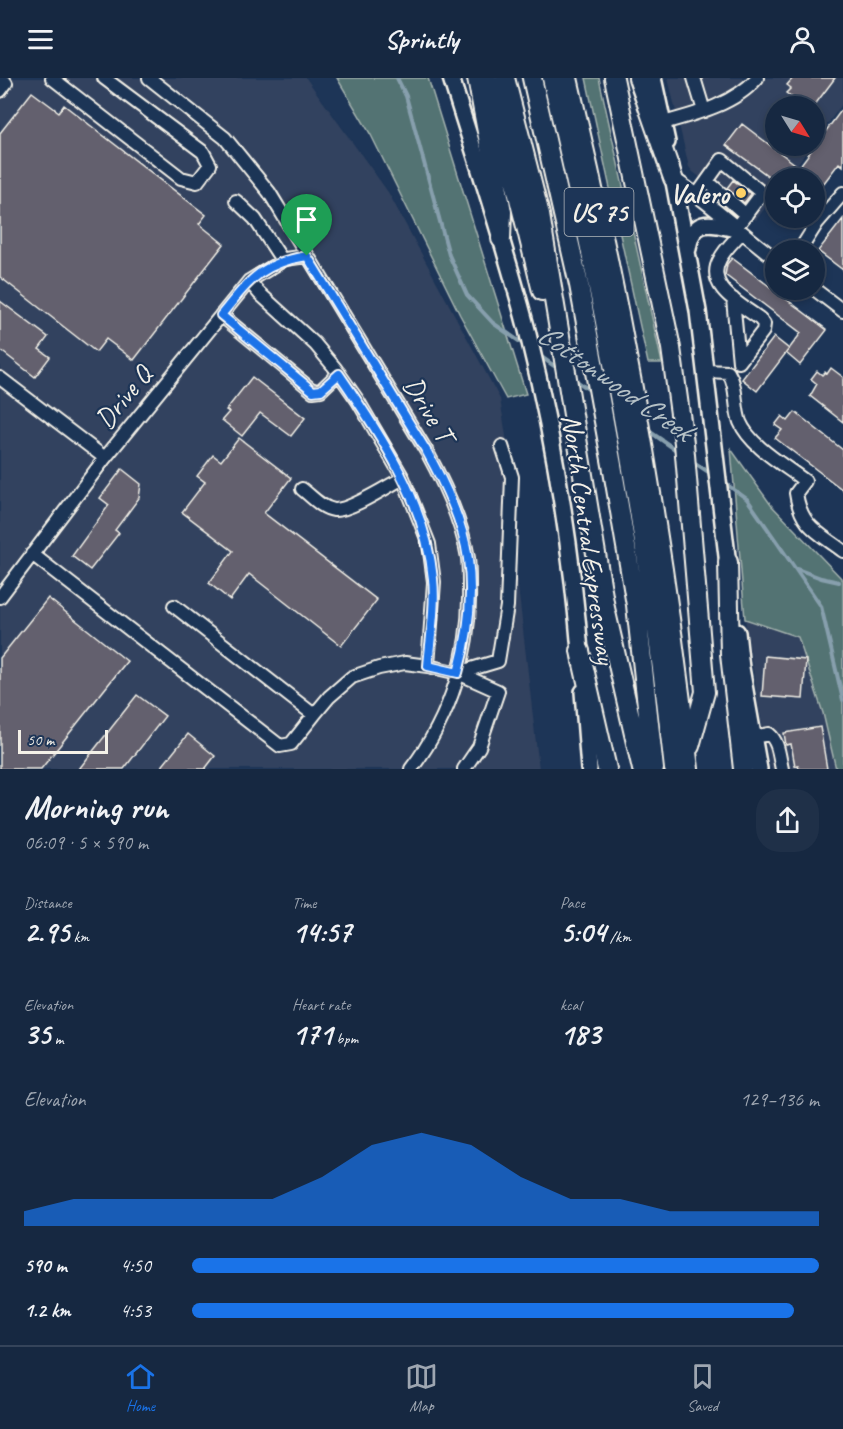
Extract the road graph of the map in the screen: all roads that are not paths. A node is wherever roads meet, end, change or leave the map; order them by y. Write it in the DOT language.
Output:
graph roads {
  1 [pos="52,78"];
  2 [pos="104,78"];
  3 [pos="149,78"];
  4 [pos="451,78"];
  5 [pos="477,78"];
  6 [pos="487,78"];
  7 [pos="505,78"];
  8 [pos="532,78"];
  9 [pos="552,78"];
  10 [pos="568,78"];
  11 [pos="614,78"];
  12 [pos="639,78"];
  13 [pos="653,78"];
  14 [pos="694,78"];
  15 [pos="757,78"];
  16 [pos="704,111"];
  17 [pos="663,123"];
  18 [pos="674,178"];
  19 [pos="707,181"];
  20 [pos="843,194"];
  21 [pos="697,195"];
  22 [pos="236,201"];
  23 [pos="746,216"];
  24 [pos="738,231"];
  25 [pos="501,239"];
  26 [pos="807,240"];
  27 [pos="765,251"];
  28 [pos="687,252"];
  29 [pos="307,256"];
  30 [pos="282,260"];
  31 [pos="249,281"];
  32 [pos="825,297"];
  33 [pos="733,299"];
  34 [pos="843,311"];
  35 [pos="221,315"];
  36 [pos="339,374"];
  37 [pos="707,376"];
  38 [pos="0,378"];
  39 [pos="577,440"];
  40 [pos="502,446"];
  41 [pos="105,458"];
  42 [pos="403,478"];
  43 [pos="302,489"];
  44 [pos="843,551"];
  45 [pos="32,554"];
  46 [pos="728,562"];
  47 [pos="0,597"];
  48 [pos="174,606"];
  49 [pos="580,651"];
  50 [pos="428,666"];
  51 [pos="458,673"];
  52 [pos="314,715"];
  53 [pos="753,736"];
  54 [pos="684,765"];
  55 [pos="411,769"];
  56 [pos="464,769"];
  57 [pos="589,769"];
  58 [pos="607,769"];
  59 [pos="642,769"];
  60 [pos="654,769"];
  61 [pos="743,769"];
  62 [pos="759,769"];
  63 [pos="782,769"];
  1 -- 2 [label="street"];
  3 -- 29 [label="street, Drive T"];
  4 -- 25 [label="main road, North Central Expressway"];
  5 -- 25 [label="highway"];
  6 -- 39 [label="highway"];
  7 -- 39 [label="highway"];
  8 -- 60 [label="highway, North Central Expressway / US 75"];
  9 -- 54 [label="highway"];
  10 -- 54 [label="highway, US 75"];
  11 -- 54 [label="highway"];
  12 -- 18 [label="highway"];
  13 -- 17 [label="main road"];
  14 -- 16 [label="street"];
  15 -- 16 [label="street"];
  16 -- 17 [label="street"];
  17 -- 18 [label="main road"];
  18 -- 21 [label="street"];
  18 -- 28 [label="main road"];
  19 -- 21 [label="street"];
  19 -- 23 [label="street"];
  19 -- 23 [label="street"];
  20 -- 26 [label="street"];
  21 -- 24 [label="street"];
  22 -- 30 [label="street"];
  23 -- 24 [label="street"];
  24 -- 27 [label="street"];
  24 -- 28 [label="main road"];
  24 -- 33 [label="street"];
  25 -- 49 [label="main road, North Central Expressway"];
  28 -- 37 [label="main road"];
  29 -- 30 [label="street, Drive Q"];
  29 -- 51 [label="street, Drive T"];
  30 -- 31 [label="street, Drive Q"];
  31 -- 35 [label="street, Drive Q"];
  31 -- 36 [label="street"];
  32 -- 34 [label="street"];
  35 -- 36 [label="street"];
  35 -- 41 [label="street, Drive Q"];
  36 -- 42 [label="street"];
  37 -- 44 [label="street"];
  37 -- 46 [label="main road"];
  38 -- 41 [label="street"];
  39 -- 59 [label="highway"];
  40 -- 51 [label="street"];
  41 -- 45 [label="street, Drive Q"];
  42 -- 43 [label="street"];
  42 -- 50 [label="street"];
  45 -- 47 [label="street, Drive Q"];
  45 -- 52 [label="street"];
  46 -- 53 [label="main road"];
  46 -- 61 [label="highway"];
  48 -- 52 [label="street"];
  49 -- 57 [label="main road, North Central Expressway"];
  49 -- 58 [label="highway"];
  50 -- 51 [label="street"];
  50 -- 52 [label="street"];
  51 -- 55 [label="street, Drive T"];
  51 -- 56 [label="street"];
  53 -- 62 [label="main road"];
  53 -- 63 [label="street"];
}
